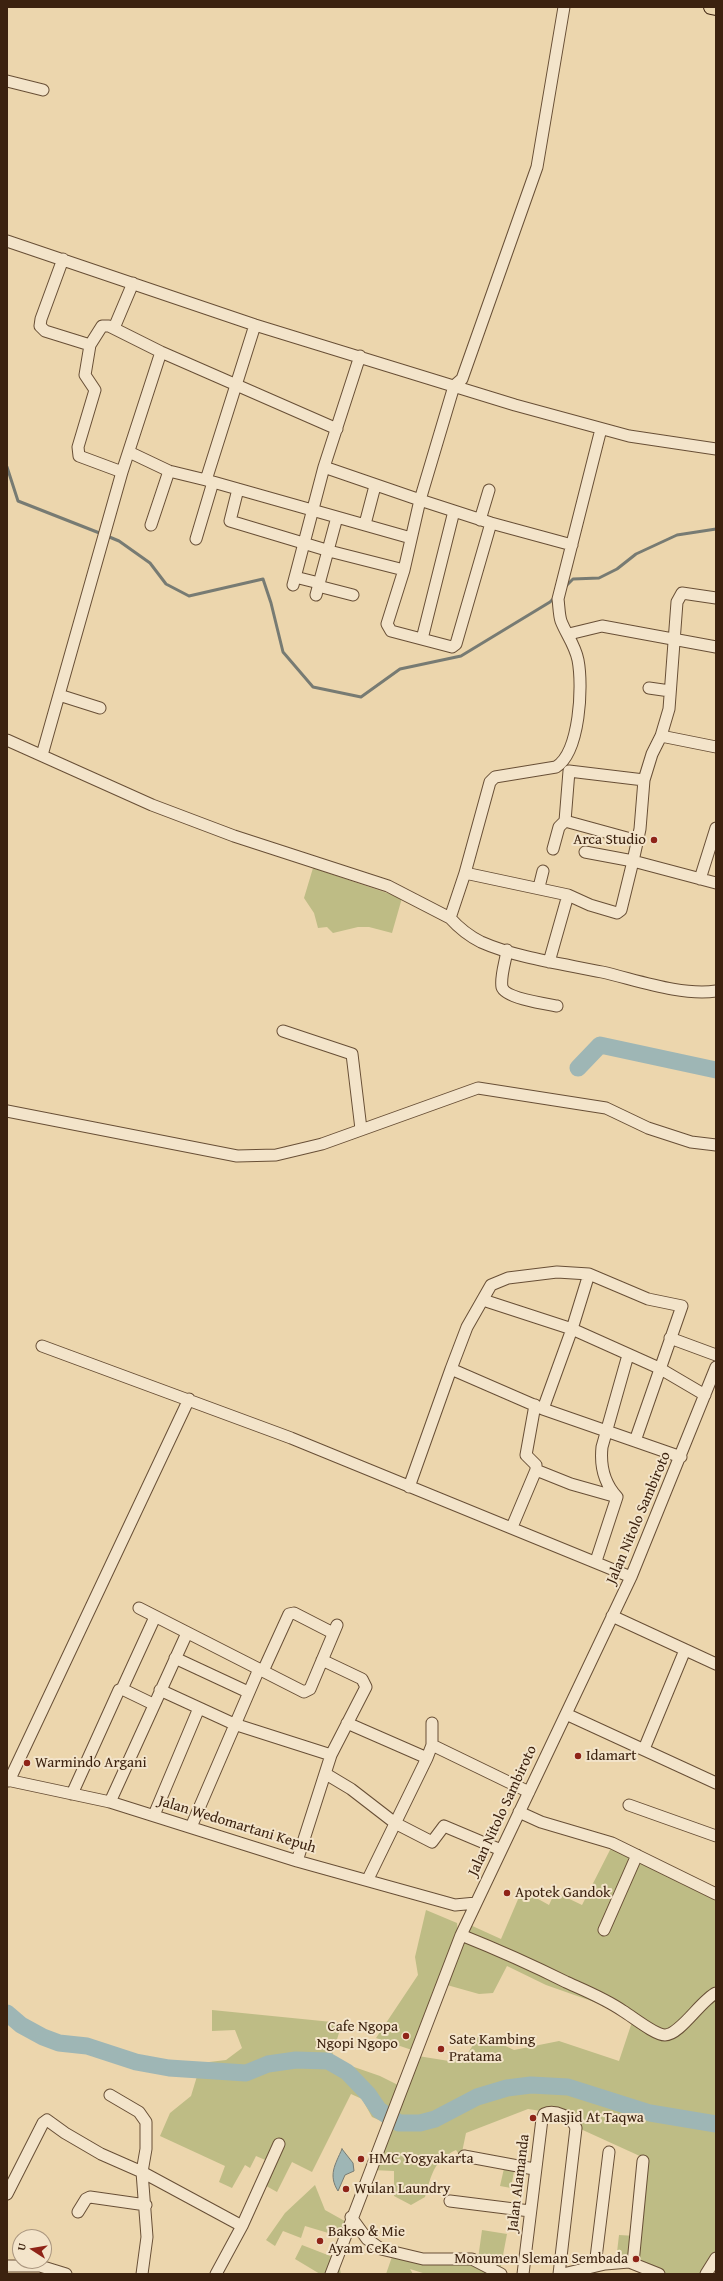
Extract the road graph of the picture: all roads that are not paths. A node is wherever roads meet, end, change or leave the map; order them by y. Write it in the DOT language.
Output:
graph roads {
  1 [pos="564,7"];
  2 [pos="711,7"];
  3 [pos="716,8"];
  4 [pos="7,81"];
  5 [pos="43,90"];
  6 [pos="7,241"];
  7 [pos="63,259"];
  8 [pos="133,283"];
  9 [pos="255,325"];
  10 [pos="114,328"];
  11 [pos="90,345"];
  12 [pos="162,352"];
  13 [pos="360,356"];
  14 [pos="237,385"];
  15 [pos="454,386"];
  16 [pos="337,429"];
  17 [pos="601,429"];
  18 [pos="716,448"];
  19 [pos="129,452"];
  20 [pos="324,466"];
  21 [pos="169,471"];
  22 [pos="122,472"];
  23 [pos="209,481"];
  24 [pos="375,486"];
  25 [pos="238,489"];
  26 [pos="489,490"];
  27 [pos="420,500"];
  28 [pos="313,509"];
  29 [pos="454,511"];
  30 [pos="337,517"];
  31 [pos="485,522"];
  32 [pos="366,524"];
  33 [pos="151,525"];
  34 [pos="411,538"];
  35 [pos="196,540"];
  36 [pos="304,543"];
  37 [pos="572,545"];
  38 [pos="328,550"];
  39 [pos="404,570"];
  40 [pos="317,588"];
  41 [pos="353,596"];
  42 [pos="716,598"];
  43 [pos="569,634"];
  44 [pos="422,639"];
  45 [pos="674,639"];
  46 [pos="716,647"];
  47 [pos="649,688"];
  48 [pos="670,691"];
  49 [pos="59,695"];
  50 [pos="100,708"];
  51 [pos="661,736"];
  52 [pos="7,740"];
  53 [pos="716,747"];
  54 [pos="42,755"];
  55 [pos="559,765"];
  56 [pos="569,771"];
  57 [pos="644,780"];
  58 [pos="565,821"];
  59 [pos="716,828"];
  60 [pos="638,841"];
  61 [pos="553,849"];
  62 [pos="585,852"];
  63 [pos="633,861"];
  64 [pos="543,871"];
  65 [pos="465,873"];
  66 [pos="700,878"];
  67 [pos="716,883"];
  68 [pos="539,887"];
  69 [pos="568,895"];
  70 [pos="450,918"];
  71 [pos="507,950"];
  72 [pos="549,962"];
  73 [pos="716,991"];
  74 [pos="557,1006"];
  75 [pos="283,1031"];
  76 [pos="7,1111"];
  77 [pos="361,1129"];
  78 [pos="716,1145"];
  79 [pos="588,1274"];
  80 [pos="483,1300"];
  81 [pos="572,1329"];
  82 [pos="670,1338"];
  83 [pos="42,1346"];
  84 [pos="628,1355"];
  85 [pos="716,1355"];
  86 [pos="716,1367"];
  87 [pos="660,1368"];
  88 [pos="451,1369"];
  89 [pos="705,1394"];
  90 [pos="189,1399"];
  91 [pos="539,1407"];
  92 [pos="605,1430"];
  93 [pos="635,1441"];
  94 [pos="681,1457"];
  95 [pos="536,1470"];
  96 [pos="409,1487"];
  97 [pos="617,1497"];
  98 [pos="512,1527"];
  99 [pos="596,1561"];
  100 [pos="631,1577"];
  101 [pos="139,1608"];
  102 [pos="155,1616"];
  103 [pos="612,1616"];
  104 [pos="187,1633"];
  105 [pos="685,1650"];
  106 [pos="175,1658"];
  107 [pos="322,1660"];
  108 [pos="716,1664"];
  109 [pos="261,1670"];
  110 [pos="122,1689"];
  111 [pos="160,1690"];
  112 [pos="248,1692"];
  113 [pos="153,1704"];
  114 [pos="198,1708"];
  115 [pos="566,1714"];
  116 [pos="347,1723"];
  117 [pos="432,1723"];
  118 [pos="234,1724"];
  119 [pos="432,1745"];
  120 [pos="644,1749"];
  121 [pos="331,1755"];
  122 [pos="427,1758"];
  123 [pos="326,1774"];
  124 [pos="8,1780"];
  125 [pos="716,1783"];
  126 [pos="529,1792"];
  127 [pos="72,1794"];
  128 [pos="110,1802"];
  129 [pos="629,1805"];
  130 [pos="519,1812"];
  131 [pos="154,1815"];
  132 [pos="395,1823"];
  133 [pos="191,1827"];
  134 [pos="716,1836"];
  135 [pos="501,1850"];
  136 [pos="637,1855"];
  137 [pos="297,1861"];
  138 [pos="368,1879"];
  139 [pos="716,1894"];
  140 [pos="476,1903"];
  141 [pos="456,1905"];
  142 [pos="467,1921"];
  143 [pos="604,1930"];
  144 [pos="460,1935"];
  145 [pos="716,1993"];
  146 [pos="110,2095"];
  147 [pos="279,2144"];
  148 [pos="609,2152"];
  149 [pos="464,2156"];
  150 [pos="643,2161"];
  151 [pos="534,2169"];
  152 [pos="142,2172"];
  153 [pos="7,2194"];
  154 [pos="450,2201"];
  155 [pos="146,2205"];
  156 [pos="530,2211"];
  157 [pos="78,2212"];
  158 [pos="351,2217"];
  159 [pos="242,2226"];
  160 [pos="716,2258"];
  161 [pos="633,2263"];
  162 [pos="7,2266"];
  163 [pos="595,2266"];
  164 [pos="66,2274"];
  165 [pos="142,2274"];
  166 [pos="216,2274"];
  167 [pos="331,2274"];
  168 [pos="501,2274"];
  169 [pos="523,2274"];
  170 [pos="559,2274"];
  171 [pos="563,2274"];
  172 [pos="659,2274"];
  173 [pos="706,2274"];
  1 -- 15 [label="street"];
  2 -- 3 [label="main road"];
  4 -- 5 [label="street"];
  6 -- 7 [label="street"];
  7 -- 8 [label="street"];
  7 -- 11 [label="street"];
  8 -- 9 [label="street"];
  8 -- 10 [label="street"];
  9 -- 13 [label="street"];
  9 -- 14 [label="street"];
  10 -- 11 [label="street"];
  10 -- 12 [label="street"];
  11 -- 22 [label="street"];
  12 -- 14 [label="street"];
  12 -- 19 [label="street"];
  13 -- 15 [label="street"];
  13 -- 16 [label="street"];
  14 -- 16 [label="street"];
  14 -- 23 [label="street"];
  15 -- 17 [label="street"];
  15 -- 27 [label="street"];
  16 -- 20 [label="street"];
  17 -- 18 [label="street"];
  17 -- 37 [label="street"];
  19 -- 21 [label="street"];
  19 -- 22 [label="street"];
  20 -- 24 [label="street"];
  20 -- 28 [label="street"];
  21 -- 23 [label="street"];
  21 -- 33 [label="street"];
  22 -- 49 [label="street"];
  23 -- 25 [label="street"];
  23 -- 35 [label="street"];
  24 -- 27 [label="street"];
  24 -- 32 [label="street"];
  25 -- 28 [label="street"];
  25 -- 36 [label="street"];
  26 -- 31 [label="street"];
  27 -- 29 [label="street"];
  27 -- 34 [label="street"];
  28 -- 30 [label="street"];
  28 -- 36 [label="street"];
  29 -- 31 [label="street"];
  29 -- 44 [label="street"];
  30 -- 32 [label="street"];
  30 -- 38 [label="street"];
  31 -- 37 [label="street"];
  31 -- 44 [label="street"];
  32 -- 34 [label="street"];
  34 -- 39 [label="street"];
  36 -- 38 [label="street"];
  36 -- 40 [label="street"];
  37 -- 43 [label="street"];
  38 -- 39 [label="street"];
  38 -- 40 [label="street"];
  39 -- 44 [label="street"];
  40 -- 41 [label="street"];
  42 -- 45 [label="street"];
  43 -- 45 [label="street"];
  43 -- 55 [label="street"];
  45 -- 46 [label="street"];
  45 -- 48 [label="street"];
  47 -- 48 [label="street"];
  48 -- 51 [label="street"];
  49 -- 50 [label="street"];
  49 -- 54 [label="street"];
  51 -- 53 [label="street"];
  51 -- 57 [label="street"];
  52 -- 54 [label="street"];
  54 -- 70 [label="street"];
  55 -- 56 [label="street"];
  55 -- 65 [label="street"];
  56 -- 57 [label="street"];
  56 -- 58 [label="street"];
  57 -- 60 [label="street"];
  58 -- 60 [label="street"];
  58 -- 61 [label="street"];
  59 -- 66 [label="street"];
  60 -- 63 [label="street"];
  62 -- 63 [label="street"];
  63 -- 66 [label="street"];
  63 -- 69 [label="street"];
  64 -- 68 [label="street"];
  65 -- 68 [label="street"];
  65 -- 70 [label="street"];
  66 -- 67 [label="street"];
  68 -- 69 [label="street"];
  69 -- 72 [label="street"];
  70 -- 71 [label="street"];
  71 -- 72 [label="street"];
  71 -- 74 [label="street"];
  72 -- 73 [label="street"];
  75 -- 77 [label="street"];
  76 -- 77 [label="street"];
  77 -- 78 [label="street"];
  79 -- 80 [label="street"];
  79 -- 81 [label="street"];
  79 -- 82 [label="street"];
  80 -- 81 [label="street"];
  80 -- 88 [label="street"];
  81 -- 84 [label="street"];
  81 -- 91 [label="street"];
  82 -- 85 [label="street"];
  82 -- 87 [label="street"];
  83 -- 90 [label="street"];
  84 -- 87 [label="street"];
  84 -- 92 [label="street"];
  86 -- 89 [label="street, Jalan Nitolo Sambiroto"];
  87 -- 89 [label="street"];
  87 -- 93 [label="street"];
  88 -- 91 [label="street"];
  88 -- 96 [label="street"];
  89 -- 94 [label="street, Jalan Nitolo Sambiroto"];
  90 -- 96 [label="street"];
  90 -- 124 [label="street"];
  91 -- 92 [label="street"];
  91 -- 95 [label="street"];
  92 -- 93 [label="street"];
  92 -- 97 [label="street"];
  93 -- 94 [label="street"];
  94 -- 100 [label="street, Jalan Nitolo Sambiroto"];
  95 -- 97 [label="street"];
  95 -- 98 [label="street"];
  96 -- 98 [label="street"];
  97 -- 99 [label="street"];
  98 -- 99 [label="street"];
  99 -- 100 [label="street"];
  100 -- 103 [label="street, Jalan Nitolo Sambiroto"];
  101 -- 102 [label="street"];
  102 -- 104 [label="street"];
  102 -- 110 [label="street"];
  103 -- 105 [label="street"];
  103 -- 115 [label="street, Jalan Nitolo Sambiroto"];
  104 -- 106 [label="street"];
  104 -- 109 [label="street"];
  105 -- 108 [label="street"];
  105 -- 120 [label="street"];
  106 -- 111 [label="street"];
  106 -- 112 [label="street"];
  107 -- 109 [label="street"];
  107 -- 109 [label="street"];
  107 -- 116 [label="street"];
  109 -- 112 [label="street"];
  110 -- 113 [label="street"];
  110 -- 127 [label="street"];
  111 -- 113 [label="street"];
  111 -- 114 [label="street"];
  112 -- 118 [label="street"];
  113 -- 128 [label="street"];
  114 -- 118 [label="street"];
  114 -- 131 [label="street"];
  115 -- 120 [label="street"];
  115 -- 126 [label="street, Jalan Nitolo Sambiroto"];
  116 -- 121 [label="street"];
  116 -- 122 [label="street"];
  117 -- 119 [label="street"];
  118 -- 121 [label="street"];
  118 -- 133 [label="street"];
  119 -- 122 [label="street"];
  119 -- 126 [label="street"];
  120 -- 125 [label="street"];
  121 -- 123 [label="street"];
  122 -- 132 [label="street"];
  123 -- 132 [label="street"];
  123 -- 137 [label="street"];
  124 -- 127 [label="street, Jalan Wedomartani Kepuh"];
  126 -- 130 [label="street, Jalan Nitolo Sambiroto"];
  127 -- 128 [label="street, Jalan Wedomartani Kepuh"];
  128 -- 131 [label="street, Jalan Wedomartani Kepuh"];
  129 -- 134 [label="street"];
  130 -- 135 [label="street, Jalan Nitolo Sambiroto"];
  130 -- 136 [label="street"];
  131 -- 133 [label="street, Jalan Wedomartani Kepuh"];
  132 -- 135 [label="street"];
  132 -- 138 [label="street"];
  133 -- 137 [label="street, Jalan Wedomartani Kepuh"];
  135 -- 140 [label="street, Jalan Nitolo Sambiroto"];
  136 -- 139 [label="street"];
  136 -- 143 [label="street"];
  137 -- 138 [label="street, Jalan Wedomartani Kepuh"];
  138 -- 141 [label="street, Jalan Wedomartani Kepuh"];
  140 -- 141 [label="street, Jalan Wedomartani Kepuh"];
  140 -- 142 [label="street, Jalan Nitolo Sambiroto"];
  141 -- 142 [label="street"];
  142 -- 144 [label="street, Jalan Nitolo Sambiroto"];
  144 -- 145 [label="street"];
  144 -- 158 [label="street, Jalan Nitolo Sambiroto"];
  146 -- 152 [label="street"];
  147 -- 159 [label="street"];
  148 -- 163 [label="street"];
  149 -- 151 [label="street"];
  150 -- 161 [label="street"];
  151 -- 156 [label="street, Jalan Alamanda"];
  151 -- 170 [label="street, Jalan Alamanda"];
  152 -- 153 [label="street"];
  152 -- 155 [label="street"];
  152 -- 159 [label="street"];
  154 -- 156 [label="street"];
  155 -- 157 [label="street"];
  155 -- 165 [label="street"];
  156 -- 169 [label="street, Jalan Alamanda"];
  158 -- 167 [label="street, Jalan Nitolo Sambiroto"];
  158 -- 168 [label="street"];
  159 -- 166 [label="street"];
  160 -- 173 [label="street"];
  161 -- 163 [label="street"];
  161 -- 172 [label="street"];
  162 -- 164 [label="street"];
  163 -- 171 [label="street"];
}
